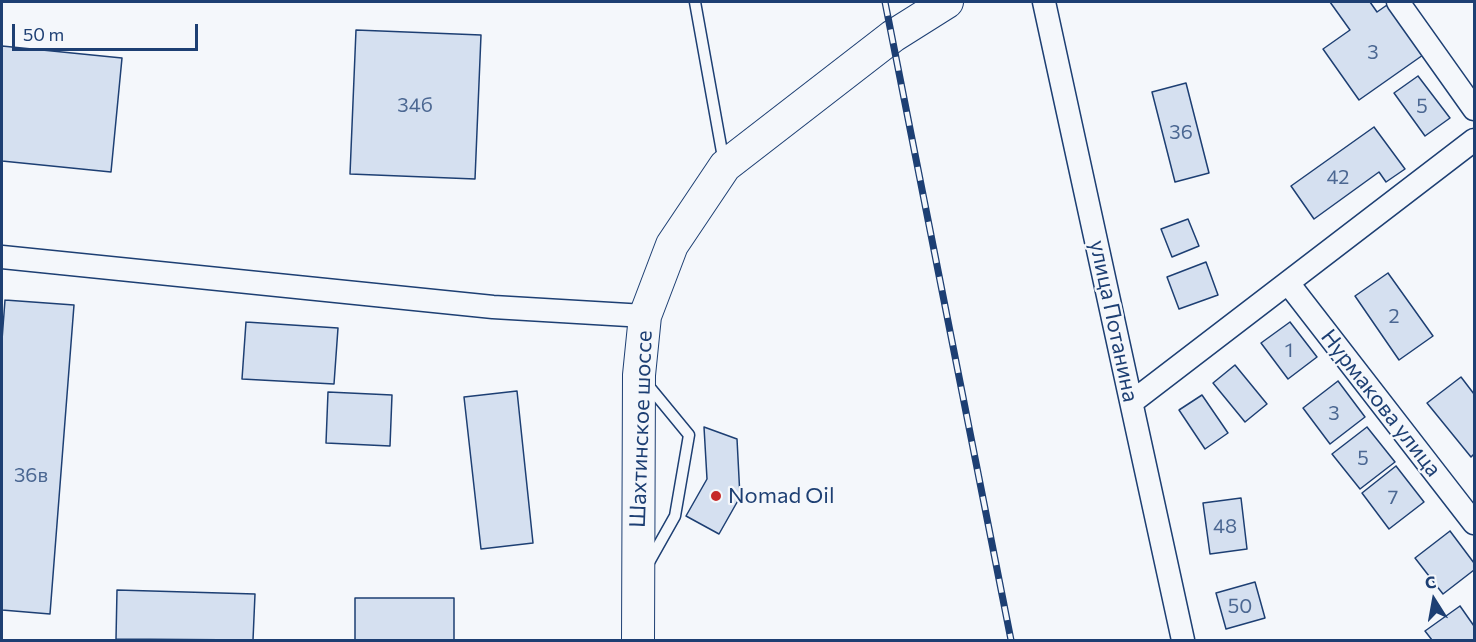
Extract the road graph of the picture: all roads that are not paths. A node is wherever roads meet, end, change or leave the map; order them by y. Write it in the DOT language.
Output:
graph roads {
  1 [pos="695,2"];
  2 [pos="948,2"];
  3 [pos="1044,2"];
  4 [pos="1398,2"];
  5 [pos="1474,109"];
  6 [pos="1474,140"];
  7 [pos="725,166"];
  8 [pos="2,257"];
  9 [pos="1288,283"];
  10 [pos="645,316"];
  11 [pos="639,375"];
  12 [pos="1132,402"];
  13 [pos="1474,524"];
  14 [pos="638,583"];
  15 [pos="638,640"];
  16 [pos="1183,640"];
  1 -- 7 [label="lane"];
  2 -- 7 [label="main road, Шахтинское шоссе"];
  3 -- 12 [label="street, улица Потанина"];
  4 -- 5 [label="street"];
  6 -- 9 [label="street"];
  7 -- 10 [label="main road, Шахтинское шоссе"];
  8 -- 10 [label="street"];
  9 -- 12 [label="street"];
  9 -- 13 [label="street, Нурмакова улица"];
  10 -- 11 [label="main road, Шахтинское шоссе"];
  11 -- 14 [label="main road, Шахтинское шоссе"];
  11 -- 14 [label="lane"];
  12 -- 16 [label="street, улица Потанина"];
  14 -- 15 [label="main road, Шахтинское шоссе"];
}
